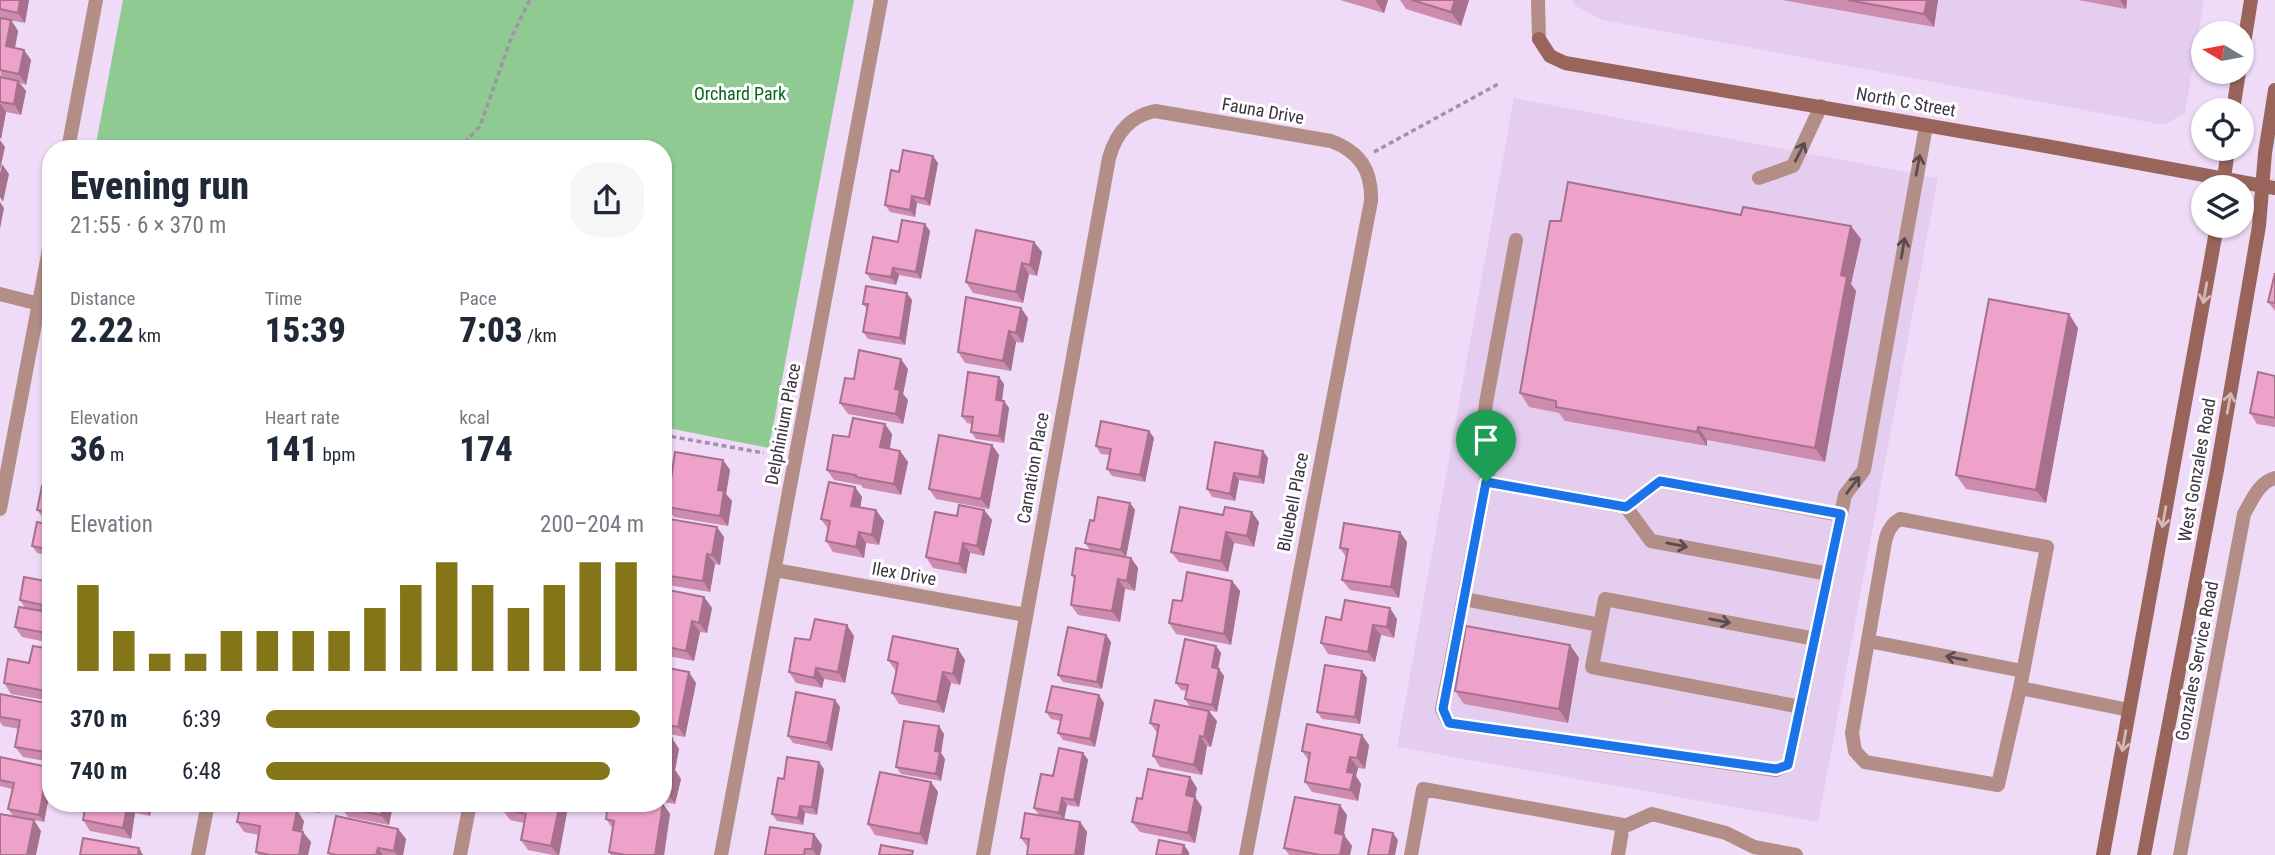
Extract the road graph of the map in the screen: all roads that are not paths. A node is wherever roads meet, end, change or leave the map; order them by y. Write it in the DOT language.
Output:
graph roads {
  1 [pos="96,0"];
  2 [pos="881,0"];
  3 [pos="1538,0"];
  4 [pos="2251,0"];
  5 [pos="2248,21"];
  6 [pos="1539,39"];
  7 [pos="2275,90"];
  8 [pos="1821,106"];
  9 [pos="1155,111"];
  10 [pos="1926,126"];
  11 [pos="70,140"];
  12 [pos="1360,160"];
  13 [pos="2191,177"];
  14 [pos="1759,178"];
  15 [pos="2269,187"];
  16 [pos="2215,238"];
  17 [pos="1516,240"];
  18 [pos="0,294"];
  19 [pos="42,305"];
  20 [pos="42,320"];
  21 [pos="2271,479"];
  22 [pos="1486,482"];
  23 [pos="1626,507"];
  24 [pos="0,509"];
  25 [pos="1841,514"];
  26 [pos="775,570"];
  27 [pos="1829,574"];
  28 [pos="1464,599"];
  29 [pos="1026,615"];
  30 [pos="1600,625"];
  31 [pos="1815,639"];
  32 [pos="1868,641"];
  33 [pos="2023,671"];
  34 [pos="2020,688"];
  35 [pos="1801,707"];
  36 [pos="2129,710"];
  37 [pos="206,812"];
  38 [pos="468,812"];
  39 [pos="1623,827"];
  40 [pos="198,855"];
  41 [pos="460,855"];
  42 [pos="721,855"];
  43 [pos="983,855"];
  44 [pos="1246,855"];
  45 [pos="1411,855"];
  46 [pos="1618,855"];
  47 [pos="1796,855"];
  48 [pos="2103,855"];
  49 [pos="2144,855"];
  50 [pos="2180,855"];
  1 -- 11 [label="street"];
  2 -- 26 [label="street, Delphinium Place"];
  3 -- 6 [label="street"];
  4 -- 5 [label="main road"];
  6 -- 8 [label="main road, North C Street"];
  7 -- 15 [label="main road, West Gonzales Road"];
  8 -- 10 [label="main road, North C Street"];
  14 -- 8 [label="street, one-way"];
  9 -- 12 [label="street, Fauna Drive"];
  9 -- 29 [label="street, Carnation Place"];
  10 -- 13 [label="main road, North C Street"];
  25 -- 10 [label="street, one-way"];
  12 -- 44 [label="street, Bluebell Place"];
  49 -- 15 [label="main road, West Gonzales Road, one-way"];
  16 -- 36 [label="main road, West Gonzales Road, one-way"];
  17 -- 22 [label="street"];
  18 -- 19 [label="street"];
  20 -- 24 [label="street"];
  21 -- 50 [label="street, Gonzales Service Road"];
  22 -- 23 [label="street"];
  22 -- 28 [label="street"];
  23 -- 25 [label="street"];
  23 -- 27 [label="street, one-way"];
  25 -- 27 [label="street"];
  26 -- 29 [label="street, Ilex Drive"];
  26 -- 42 [label="street, Delphinium Place"];
  27 -- 31 [label="street"];
  28 -- 30 [label="street"];
  28 -- 35 [label="street"];
  29 -- 43 [label="street, Carnation Place"];
  30 -- 31 [label="street, one-way"];
  30 -- 35 [label="street"];
  31 -- 35 [label="street"];
  33 -- 32 [label="street, one-way"];
  32 -- 33 [label="street"];
  32 -- 34 [label="street"];
  33 -- 34 [label="street"];
  34 -- 36 [label="street"];
  36 -- 48 [label="main road, West Gonzales Road, one-way"];
  37 -- 40 [label="street"];
  38 -- 41 [label="street"];
  39 -- 45 [label="street"];
  39 -- 46 [label="street"];
  39 -- 47 [label="street"];
}
